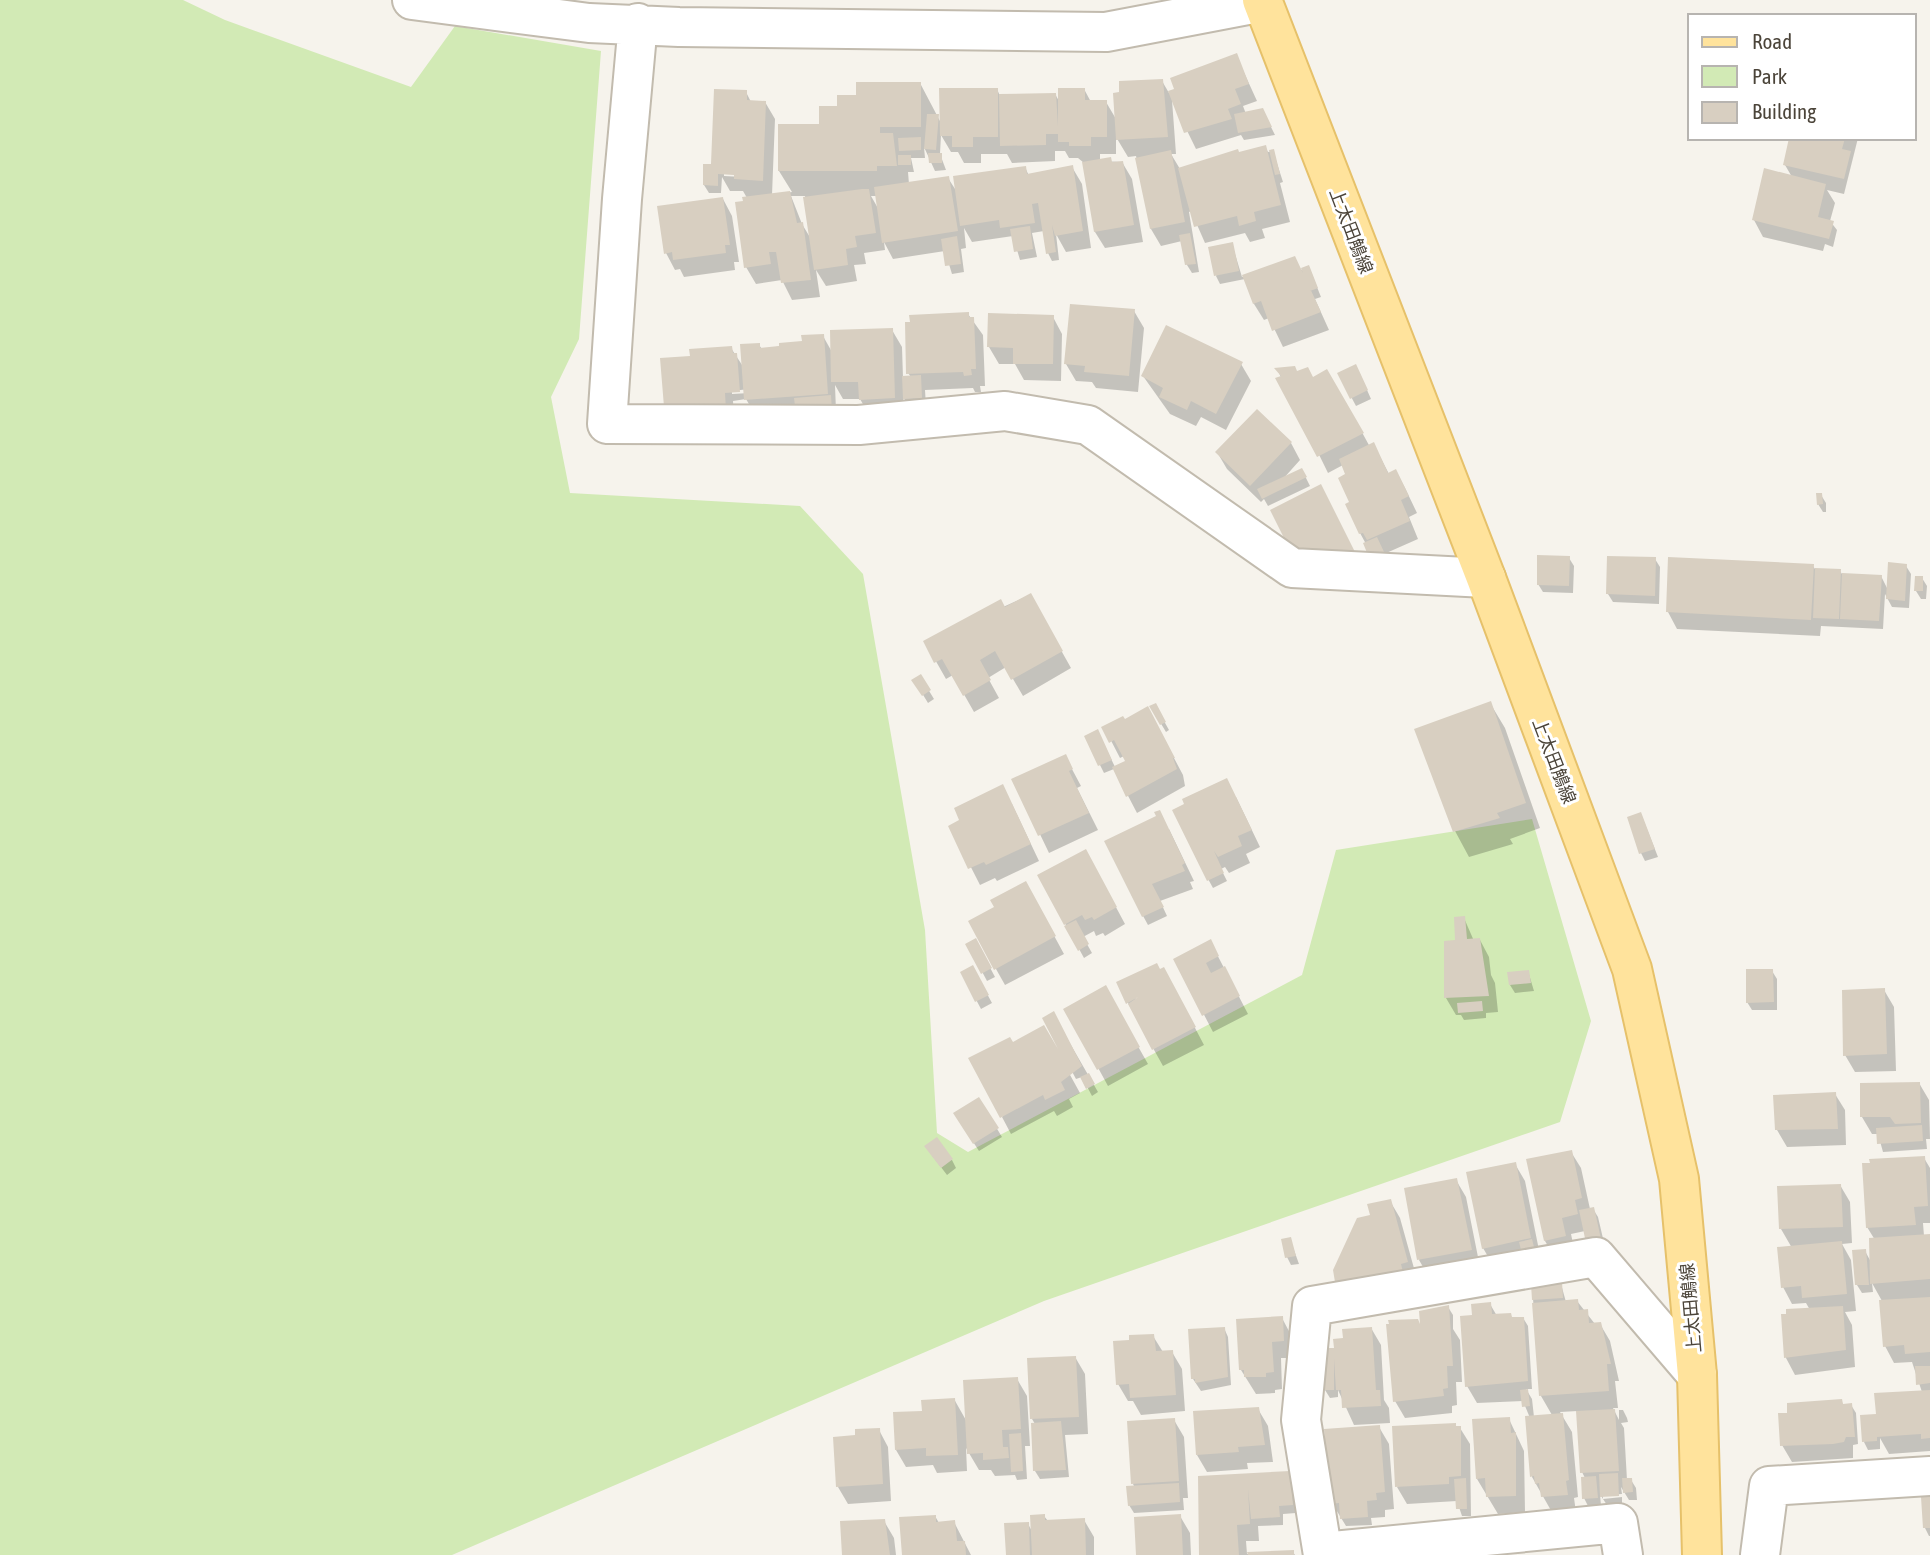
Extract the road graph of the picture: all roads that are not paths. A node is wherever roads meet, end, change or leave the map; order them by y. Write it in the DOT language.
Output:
graph roads {
  1 [pos="412,0"];
  2 [pos="1263,1"];
  3 [pos="638,23"];
  4 [pos="1486,578"];
  5 [pos="1698,1375"];
  6 [pos="1930,1476"];
  7 [pos="1323,1554"];
  8 [pos="1623,1555"];
  9 [pos="1702,1555"];
  10 [pos="1760,1555"];
  1 -- 3 [label="street"];
  2 -- 3 [label="street"];
  2 -- 4 [label="main road, 上太田鵤線"];
  3 -- 4 [label="street"];
  4 -- 5 [label="main road, 上太田鵤線"];
  5 -- 7 [label="street"];
  5 -- 9 [label="main road, 上太田鵤線"];
  6 -- 10 [label="street"];
  7 -- 8 [label="street"];
}
